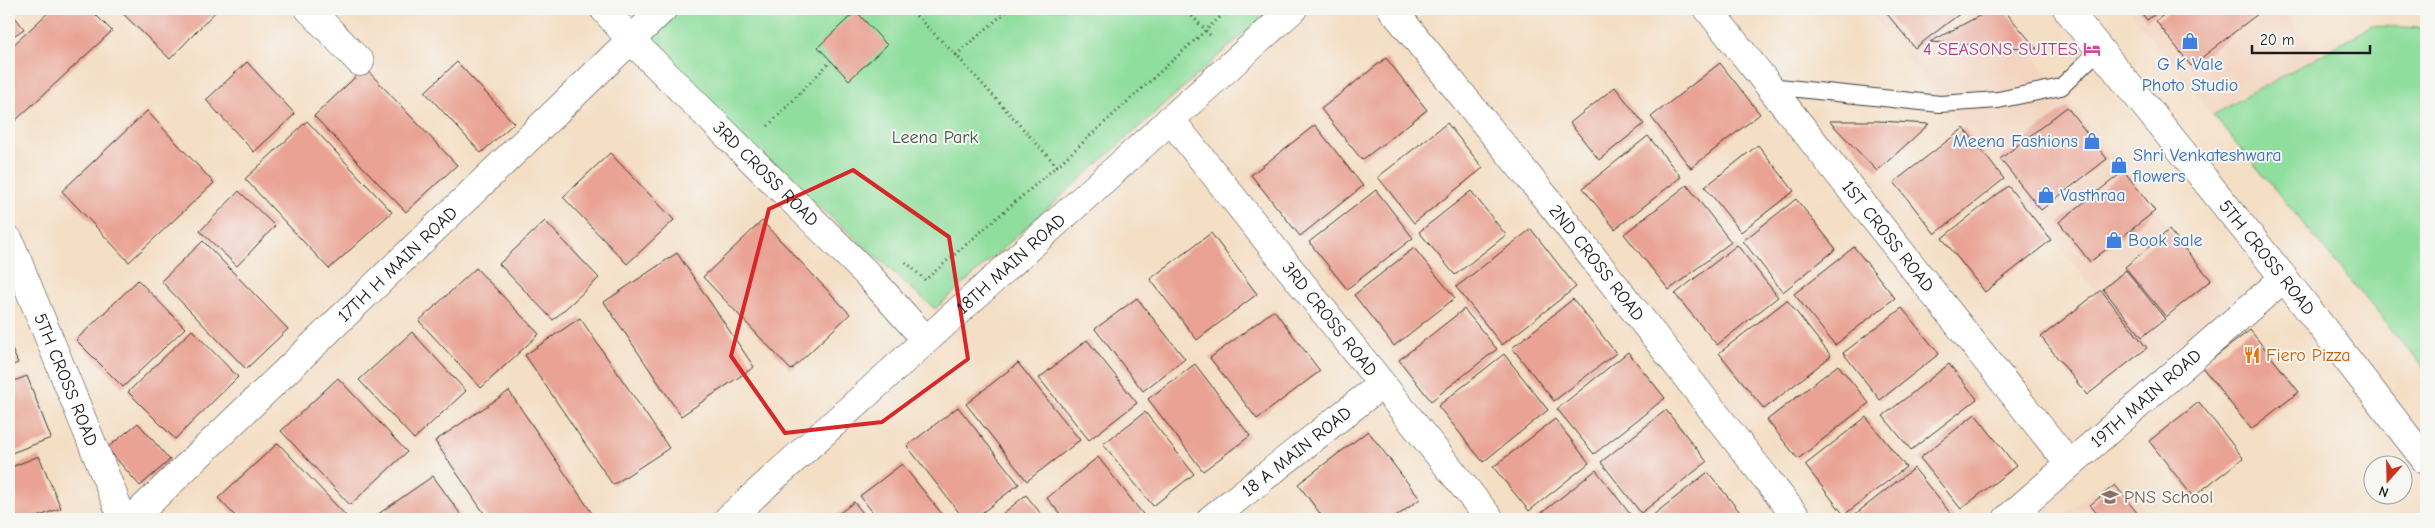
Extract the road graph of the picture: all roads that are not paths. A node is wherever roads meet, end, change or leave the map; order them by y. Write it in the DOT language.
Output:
graph roads {
  1 [pos="309,9"];
  2 [pos="604,9"];
  3 [pos="663,9"];
  4 [pos="1293,9"];
  5 [pos="1392,9"];
  6 [pos="1708,9"];
  7 [pos="2068,9"];
  8 [pos="630,40"];
  9 [pos="2099,50"];
  10 [pos="360,62"];
  11 [pos="1769,86"];
  12 [pos="1170,119"];
  13 [pos="9,240"];
  14 [pos="2284,278"];
  15 [pos="926,340"];
  16 [pos="1382,384"];
  17 [pos="2426,462"];
  18 [pos="2068,464"];
  19 [pos="123,519"];
  20 [pos="132,519"];
  21 [pos="728,519"];
  22 [pos="1211,519"];
  23 [pos="1490,519"];
  24 [pos="1798,519"];
  25 [pos="2007,519"];
  1 -- 10 [label="street"];
  2 -- 8 [label="street, 3RD CROSS ROAD"];
  3 -- 8 [label="street, 17TH H MAIN ROAD"];
  4 -- 12 [label="street, 18TH MAIN ROAD"];
  5 -- 24 [label="street, 2ND CROSS ROAD"];
  6 -- 11 [label="street, 1ST CROSS ROAD"];
  7 -- 9 [label="street, 5TH CROSS ROAD"];
  8 -- 15 [label="street, 3RD CROSS ROAD"];
  8 -- 20 [label="street, 17TH H MAIN ROAD"];
  9 -- 11 [label="lane"];
  9 -- 14 [label="street, 5TH CROSS ROAD"];
  11 -- 18 [label="street, 1ST CROSS ROAD"];
  12 -- 15 [label="street, 18TH MAIN ROAD"];
  12 -- 16 [label="street, 3RD CROSS ROAD"];
  13 -- 19 [label="street, 5TH CROSS ROAD"];
  14 -- 17 [label="street, 5TH CROSS ROAD"];
  14 -- 18 [label="street, 19TH MAIN ROAD"];
  15 -- 21 [label="street, 18TH MAIN ROAD"];
  16 -- 22 [label="street, 18 A MAIN ROAD"];
  16 -- 23 [label="street, 3RD CROSS ROAD"];
  18 -- 25 [label="street, 19TH MAIN ROAD"];
}
